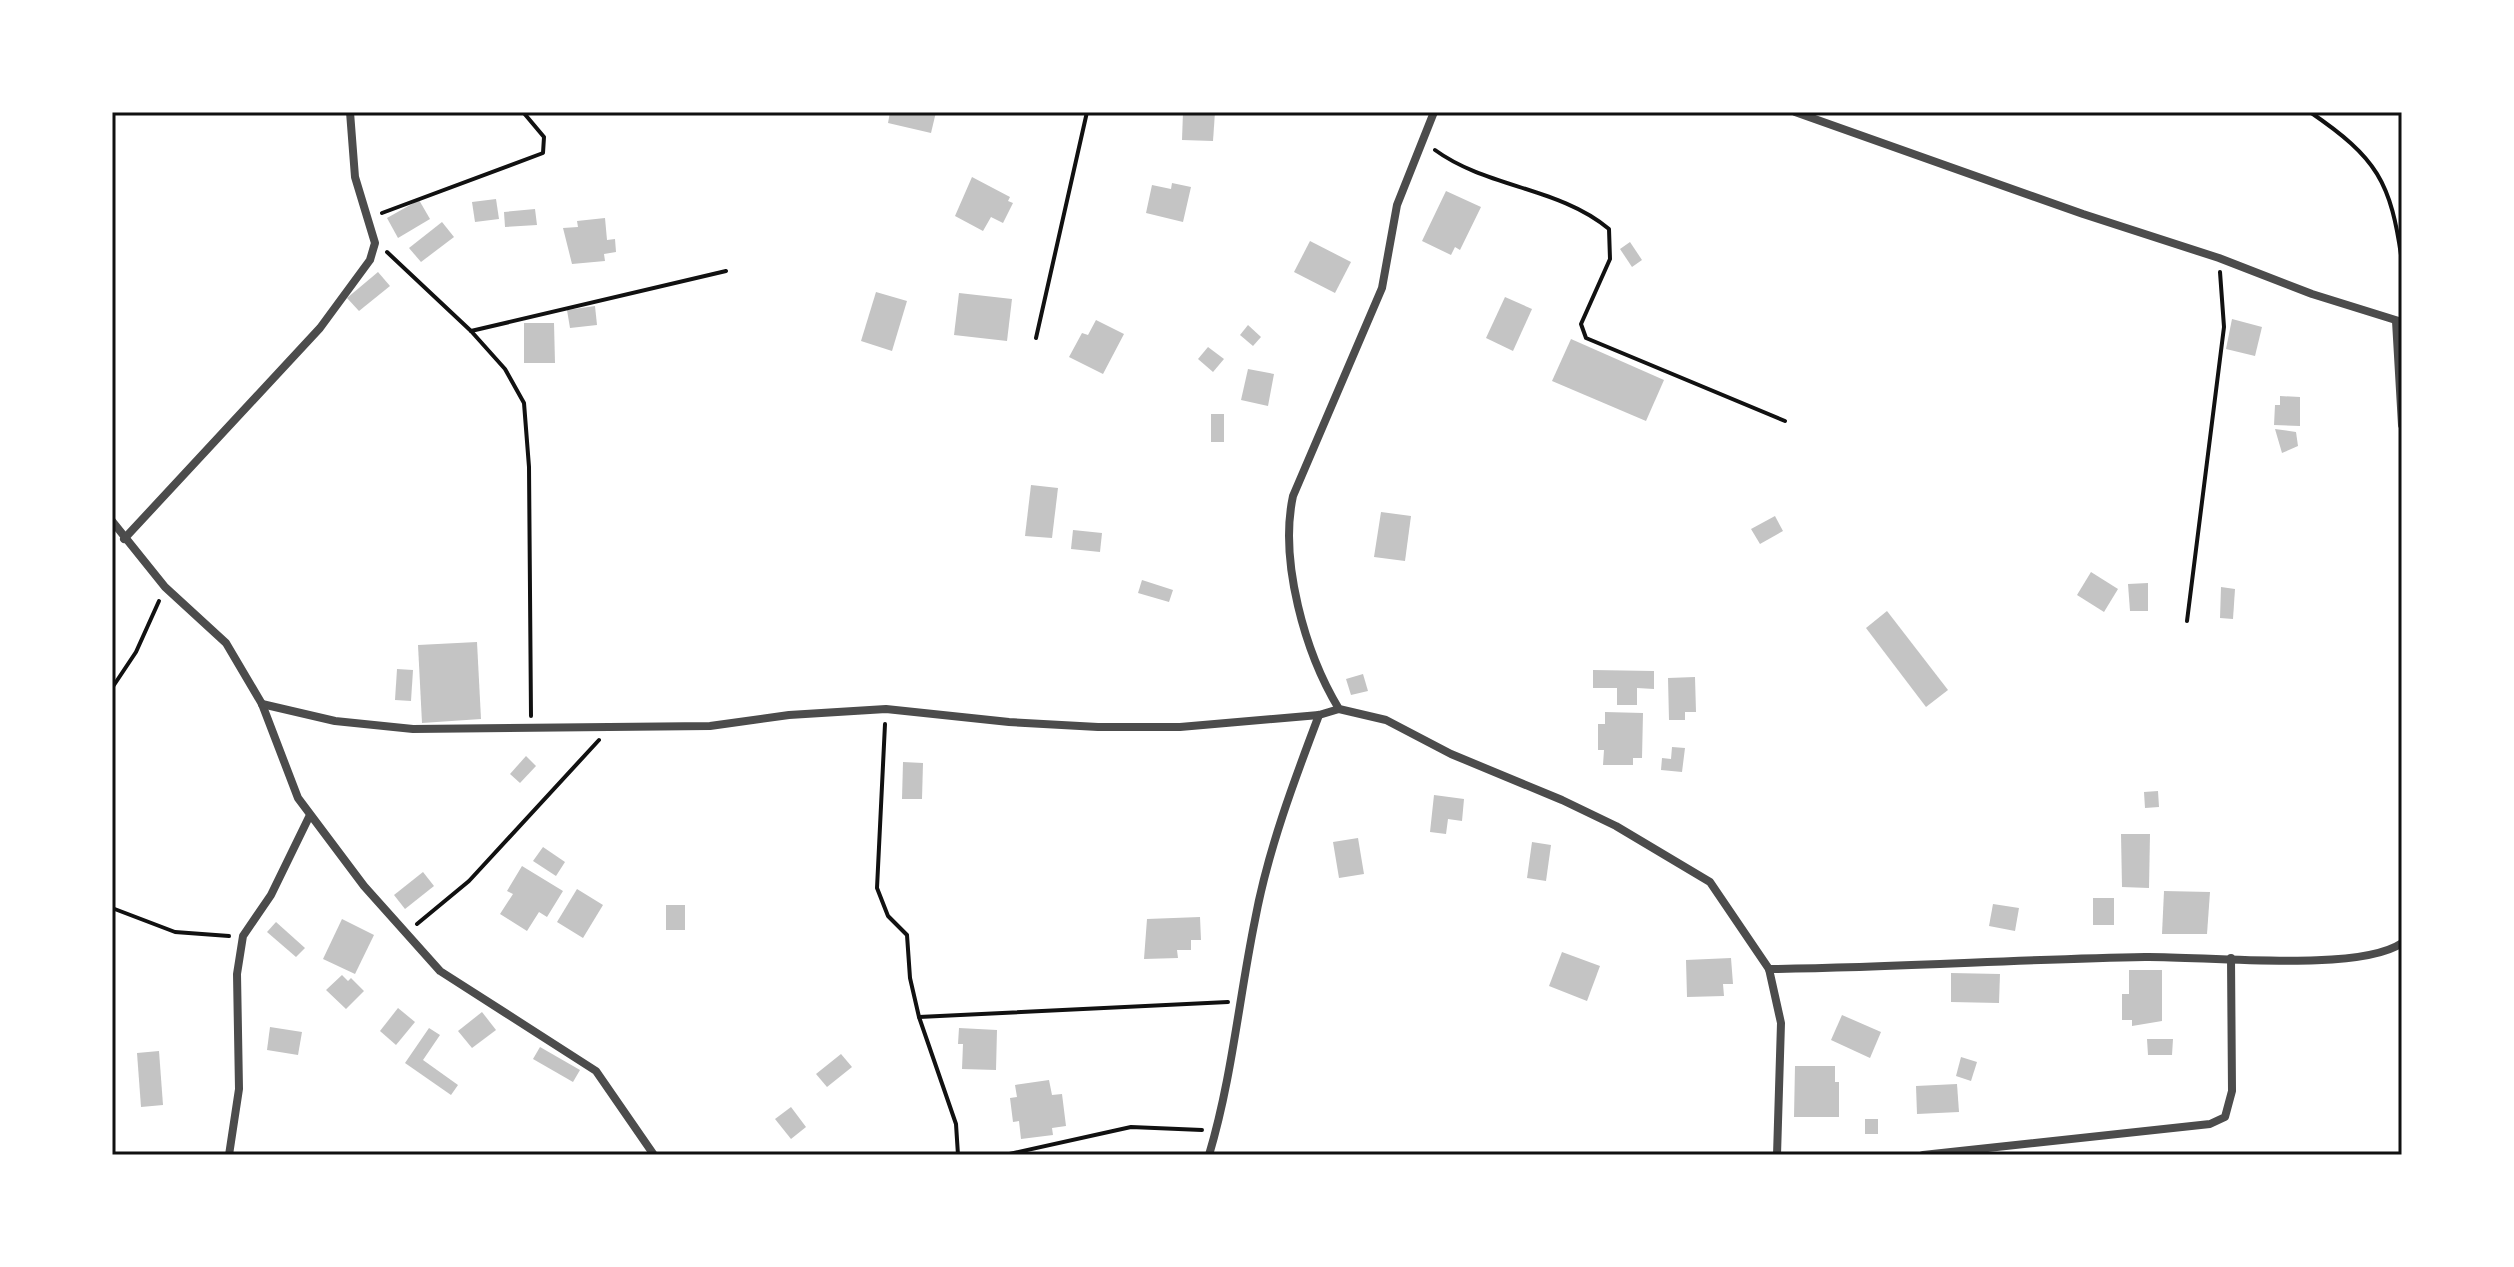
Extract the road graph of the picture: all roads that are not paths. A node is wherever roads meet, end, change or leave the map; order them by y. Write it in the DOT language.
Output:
graph roads {
  1 [pos="350,112"];
  2 [pos="1434,112"];
  3 [pos="1795,112"];
  4 [pos="2399,321"];
  5 [pos="2402,425"];
  6 [pos="112,521"];
  7 [pos="124,539"];
  8 [pos="262,704"];
  9 [pos="1339,709"];
  10 [pos="1319,715"];
  11 [pos="309,817"];
  12 [pos="2402,943"];
  13 [pos="2231,958"];
  14 [pos="1769,969"];
  15 [pos="229,1155"];
  16 [pos="654,1155"];
  17 [pos="1209,1155"];
  18 [pos="1777,1155"];
  19 [pos="1923,1155"];
  1 -- 7 [label="street"];
  2 -- 9 [label="street"];
  3 -- 4 [label="street"];
  4 -- 5 [label="street"];
  6 -- 7 [label="street"];
  7 -- 8 [label="street"];
  8 -- 10 [label="street"];
  8 -- 11 [label="street"];
  9 -- 10 [label="street"];
  9 -- 14 [label="street"];
  10 -- 17 [label="street"];
  11 -- 15 [label="street"];
  11 -- 16 [label="street"];
  12 -- 13 [label="street"];
  13 -- 14 [label="street"];
  13 -- 19 [label="street"];
  14 -- 18 [label="street"];
}
